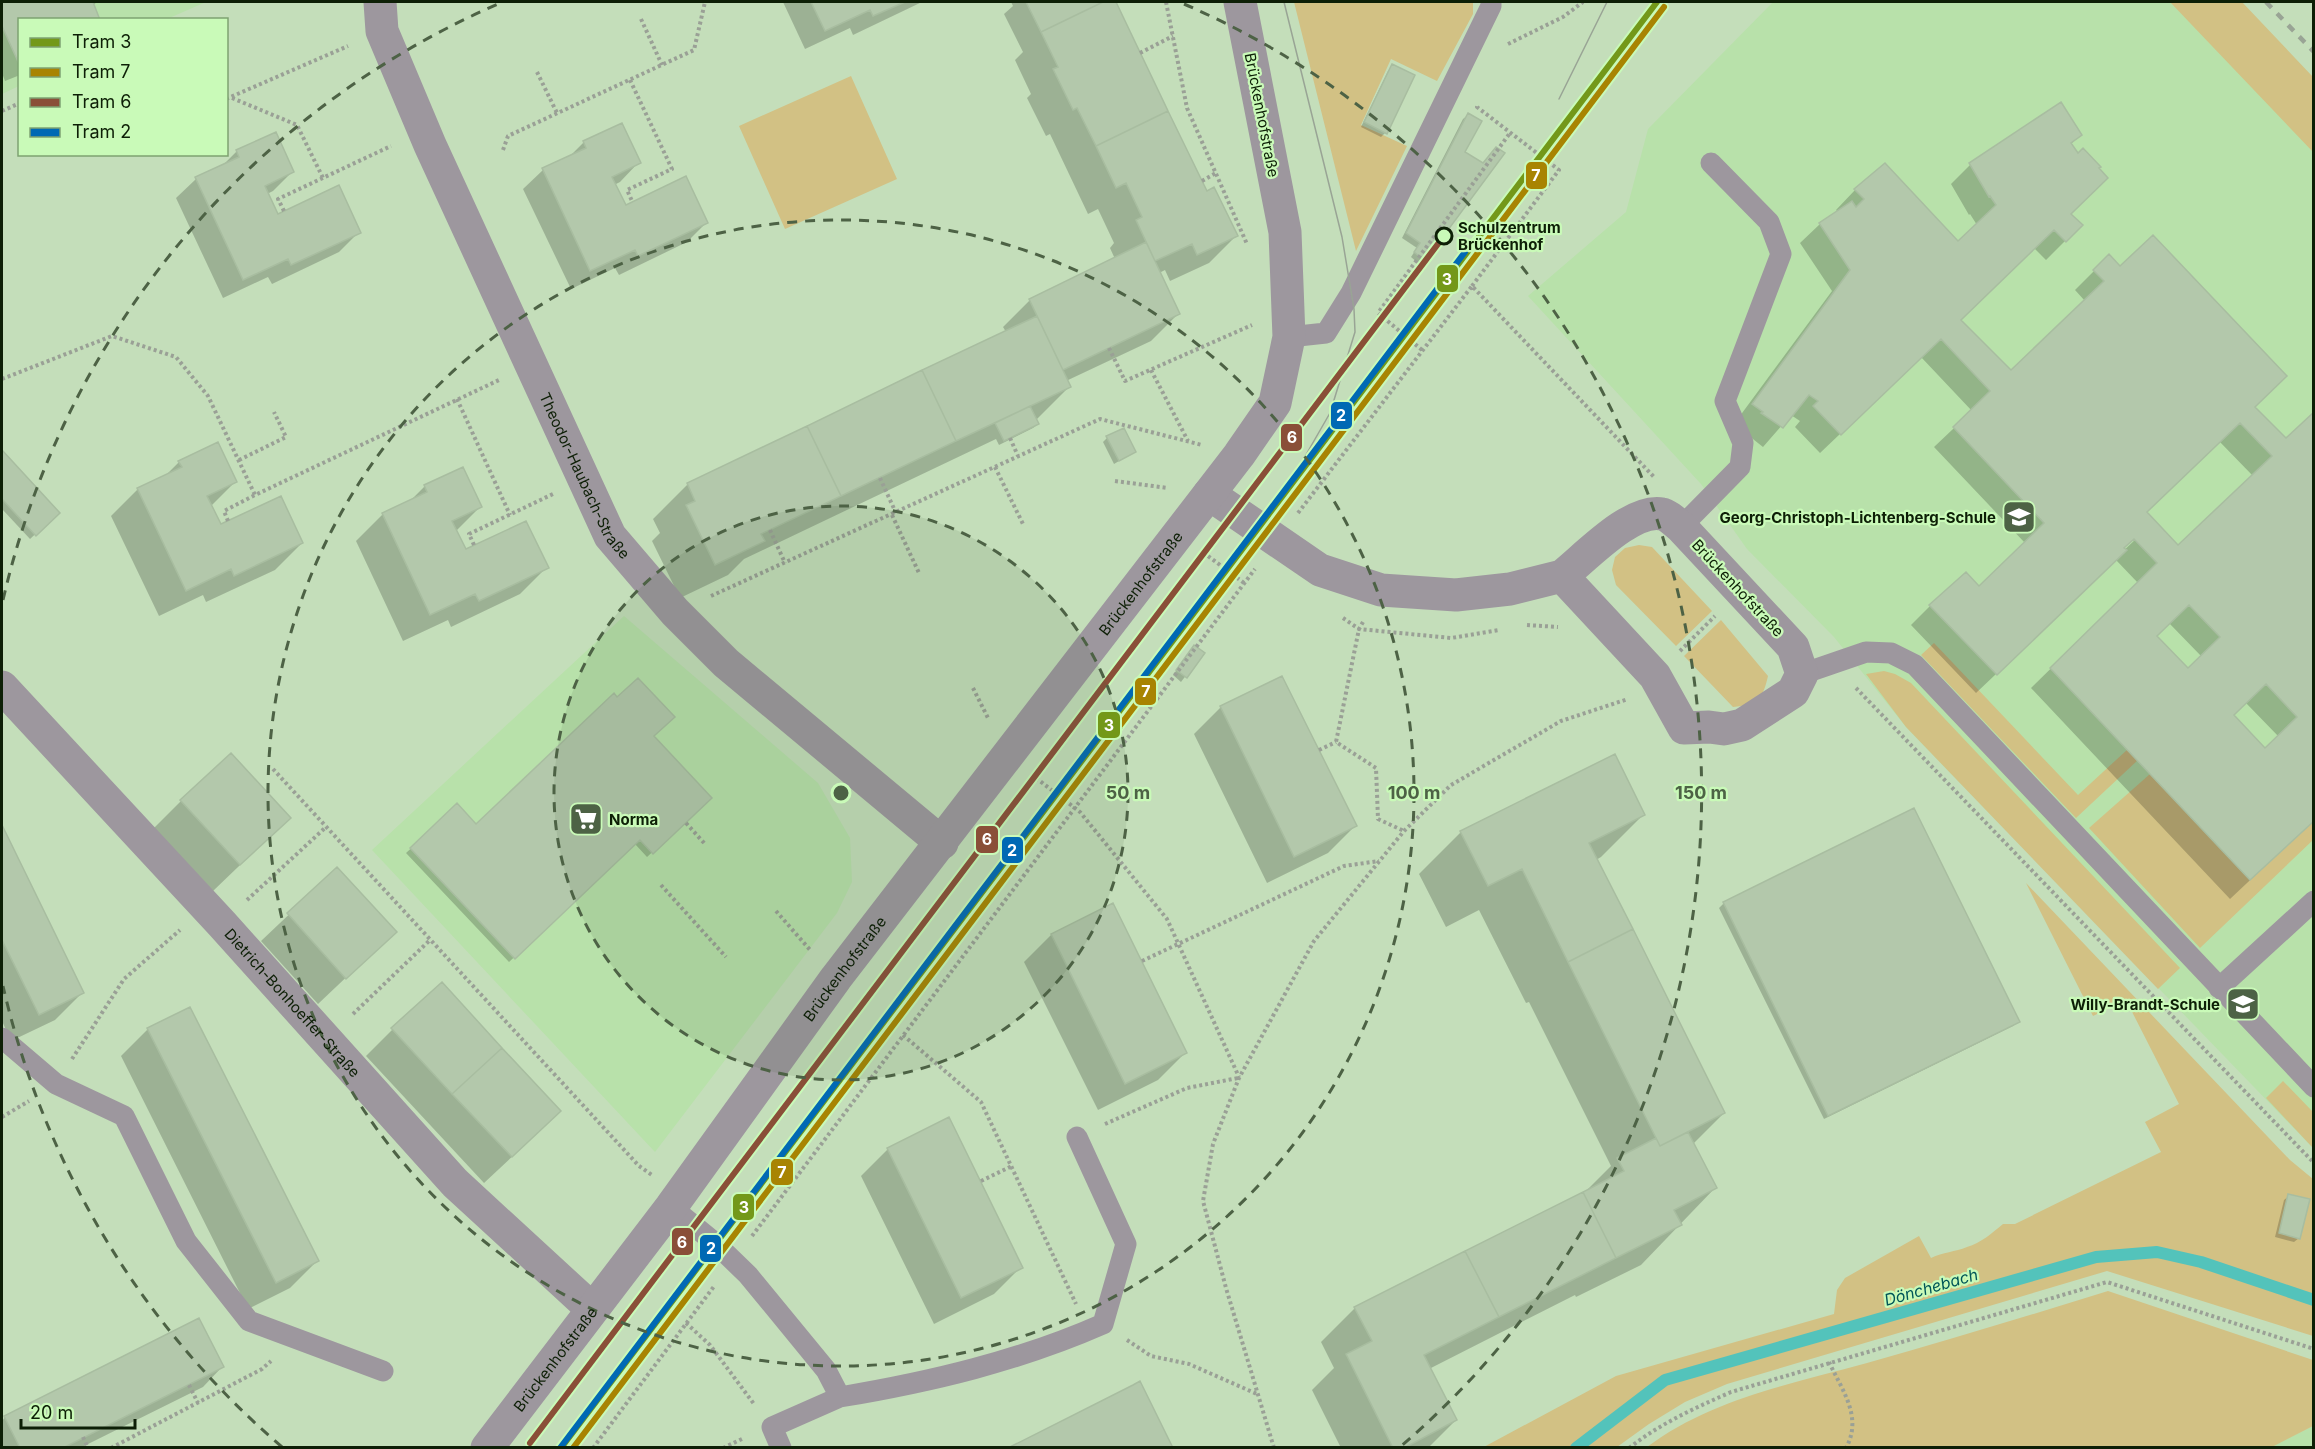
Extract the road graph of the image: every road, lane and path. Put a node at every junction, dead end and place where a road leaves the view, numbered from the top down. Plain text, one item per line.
1 (705, 2) edge
2 (1166, 2) edge
3 (1240, 2) edge
4 (1491, 2) edge
5 (1583, 2) edge
6 (381, 16) edge
7 (641, 19) dead end
8 (1173, 36) junction
9 (1505, 51) dead end
10 (1140, 53) dead end
11 (662, 65) junction
12 (537, 72) dead end
13 (630, 80) junction
14 (229, 98) edge
15 (1482, 98) dead end
16 (18, 104) edge
17 (2, 111) edge
18 (557, 113) junction
19 (424, 130) junction
20 (1510, 133) junction
21 (503, 150) dead end
22 (1711, 163) dead end
23 (1216, 173) junction
24 (323, 178) junction
25 (1202, 181) dead end
26 (632, 201) dead end
27 (284, 211) dead end
28 (1248, 246) dead end
29 (1472, 286) dead end
30 (1253, 316) dead end
31 (1289, 337) junction
32 (1109, 348) dead end
33 (1422, 350) dead end
34 (530, 366) junction
35 (1151, 370) junction
36 (2, 379) edge
37 (457, 399) junction
38 (274, 412) dead end
39 (1010, 438) dead end
40 (1188, 442) junction
41 (1239, 455) junction
42 (1018, 456) junction
43 (239, 460) junction
44 (995, 467) junction
45 (880, 477) dead end
46 (583, 480) junction
47 (1115, 482) dead end
48 (1209, 494) junction
49 (255, 495) junction
50 (894, 514) junction
51 (510, 515) junction
52 (228, 521) dead end
53 (1023, 524) dead end
54 (1681, 527) junction
55 (770, 530) dead end
56 (1178, 534) junction
57 (1276, 541) junction
58 (474, 545) dead end
59 (785, 563) junction
60 (919, 573) dead end
61 (1562, 576) junction
62 (1244, 583) junction
63 (1381, 590) junction
64 (1740, 591) junction
65 (675, 612) junction
66 (1340, 615) dead end
67 (1516, 627) dead end
68 (1505, 628) dead end
69 (1359, 629) junction
70 (1566, 635) dead end
71 (1802, 674) junction
72 (1655, 675) junction
73 (2, 687) edge
74 (1625, 689) dead end
75 (1336, 742) junction
76 (1319, 750) dead end
77 (273, 769) dead end
78 (1074, 807) junction
79 (686, 823) dead end
80 (326, 827) junction
81 (1404, 831) junction
82 (942, 843) junction
83 (705, 844) dead end
84 (1379, 861) junction
85 (661, 885) dead end
86 (2313, 901) edge
87 (776, 910) dead end
88 (214, 915) junction
89 (430, 940) junction
90 (1178, 944) junction
91 (726, 957) dead end
92 (1142, 961) dead end
93 (836, 978) junction
94 (2219, 988) junction
95 (903, 1035) junction
96 (2, 1038) edge
97 (326, 1039) junction
98 (1239, 1078) junction
99 (56, 1084) junction
100 (2313, 1087) edge
101 (2, 1118) edge
102 (1077, 1137) joint
103 (1012, 1166) junction
104 (981, 1181) dead end
105 (675, 1201) junction
106 (733, 1260) junction
107 (591, 1308) junction
108 (686, 1323) junction
109 (1096, 1327) junction
110 (295, 1339) junction
111 (2313, 1348) edge
112 (1829, 1362) junction
113 (382, 1371) dead end
114 (189, 1385) dead end
115 (1258, 1394) junction
116 (840, 1396) junction
117 (198, 1403) junction
118 (771, 1427) junction
119 (83, 1437) dead end
120 (88, 1448) edge
121 (111, 1448) edge
122 (487, 1448) edge
123 (593, 1448) edge
124 (781, 1448) edge
125 (1274, 1448) edge
126 (1629, 1448) edge
127 (1846, 1448) edge

1 - 11 path
2 - 8 path
3 - 31 street, Brückenhofstraße
4 - 31 lane
5 - 9 path
6 - 14 path
6 - 19 street, Theodor-Haubach-Straße
7 - 11 path
8 - 10 path
8 - 23 path
11 - 13 path
12 - 18 path
13 - 18 path
13 - 26 path
14 - 24 path
15 - 20 path
16 - 17 path
18 - 21 path
19 - 24 path
19 - 34 street, Theodor-Haubach-Straße
20 - 29 path
20 - 33 path
22 - 54 lane
23 - 25 path
23 - 28 path
24 - 27 path
30 - 35 path
31 - 41 street, Brückenhofstraße
32 - 35 path
34 - 37 path
34 - 46 street, Theodor-Haubach-Straße
35 - 40 path
36 - 43 path
37 - 49 path
37 - 51 path
38 - 43 path
39 - 42 path
40 - 41 path
40 - 42 path
41 - 48 street, Brückenhofstraße
42 - 44 path
43 - 49 path
44 - 50 path
44 - 53 path
45 - 50 path
46 - 51 path
46 - 65 street, Theodor-Haubach-Straße
47 - 48 path
48 - 56 street, Brückenhofstraße
48 - 57 street, Brückenhofstraße
49 - 52 path
50 - 59 path
50 - 60 path
51 - 58 path
54 - 61 street, Brückenhofstraße
54 - 64 street, Brückenhofstraße
55 - 59 path
56 - 62 path
56 - 82 street, Brückenhofstraße
57 - 62 path
57 - 63 street, Brückenhofstraße
59 - 65 path
61 - 63 street, Brückenhofstraße
61 - 72 street
62 - 78 path
63 - 69 path
64 - 71 street, Brückenhofstraße
64 - 72 path
65 - 82 street, Theodor-Haubach-Straße
66 - 69 path
67 - 70 path
68 - 69 path
69 - 75 path
71 - 72 street
71 - 94 lane
73 - 88 street, Dietrich-Bonhoeffer-Straße
74 - 81 path
75 - 76 path
75 - 81 path
77 - 80 path
78 - 90 path
78 - 95 path
79 - 83 path
80 - 88 path
80 - 89 path
81 - 84 path
82 - 93 street, Brückenhofstraße
84 - 90 path
84 - 98 path
85 - 91 path
86 - 94 lane
87 - 93 path
88 - 97 street, Dietrich-Bonhoeffer-Straße
88 - 99 path
89 - 97 path
89 - 105 path
90 - 92 path
90 - 98 path
93 - 105 street, Brückenhofstraße
94 - 100 lane
95 - 103 path
95 - 106 path
96 - 99 lane
97 - 107 street, Dietrich-Bonhoeffer-Straße
98 - 102 path
98 - 115 path
99 - 101 path
99 - 110 lane
102 - 109 lane
103 - 104 path
103 - 109 path
105 - 106 lane
105 - 107 street, Brückenhofstraße
106 - 108 path
106 - 116 lane
107 - 122 street, Brückenhofstraße
108 - 118 path
108 - 123 path
109 - 115 path
109 - 116 lane
110 - 113 lane
110 - 117 path
111 - 112 path
112 - 126 path
112 - 127 path
114 - 117 path
115 - 125 path
116 - 118 lane
117 - 121 path
118 - 124 lane
119 - 120 path

